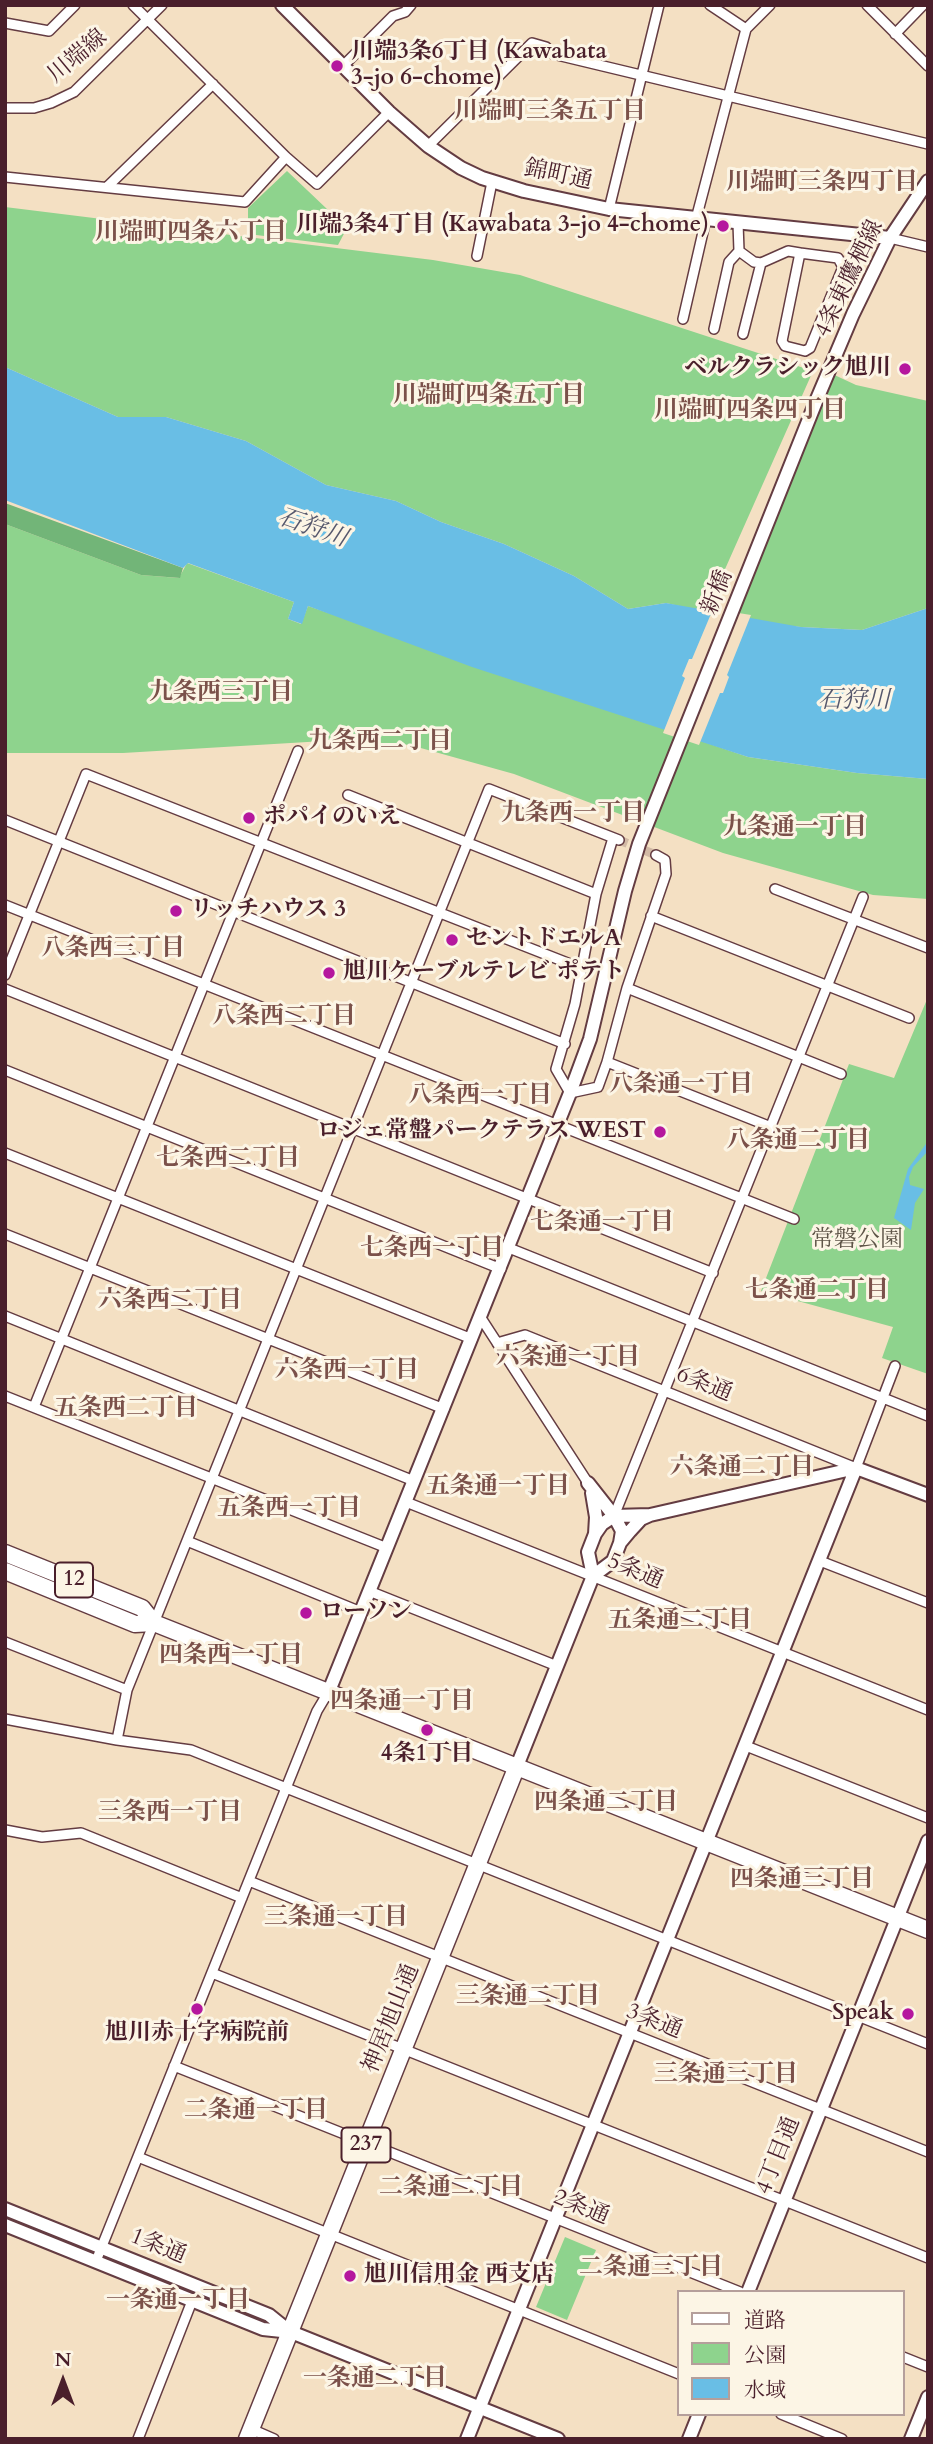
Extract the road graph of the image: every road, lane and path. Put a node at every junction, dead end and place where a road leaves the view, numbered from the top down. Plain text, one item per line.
1 (75, 5) edge
2 (133, 5) edge
3 (162, 5) edge
4 (411, 5) edge
5 (659, 5) edge
6 (710, 5) edge
7 (770, 5) edge
8 (867, 5) edge
9 (923, 5) edge
10 (287, 7) edge
11 (148, 20) junction
12 (5, 23) edge
13 (746, 29) junction
14 (895, 34) junction
15 (343, 66) junction
16 (928, 66) edge
17 (642, 74) junction
18 (213, 84) junction
19 (728, 95) junction
20 (5, 108) edge
21 (389, 112) junction
22 (928, 144) edge
23 (428, 146) junction
24 (286, 157) junction
25 (5, 177) edge
26 (928, 181) edge
27 (492, 182) junction
28 (108, 186) junction
29 (610, 209) junction
30 (701, 219) junction
31 (738, 223) junction
32 (890, 238) junction
33 (928, 247) edge
34 (739, 251) junction
35 (800, 253) junction
36 (477, 256) dead end
37 (761, 263) junction
38 (683, 319) dead end
39 (714, 329) dead end
40 (743, 334) dead end
41 (817, 399) joint
42 (299, 751) dead end
43 (348, 795) dead end
44 (5, 820) edge
45 (57, 841) junction
46 (468, 841) junction
47 (261, 844) junction
48 (656, 855) dead end
49 (775, 889) dead end
50 (596, 894) junction
51 (863, 897) dead end
52 (5, 905) edge
53 (234, 912) junction
54 (439, 912) junction
55 (30, 915) junction
56 (650, 916) junction
57 (855, 918) junction
58 (928, 947) edge
59 (583, 969) junction
60 (5, 975) edge
61 (411, 982) junction
62 (204, 985) junction
63 (828, 986) junction
64 (627, 988) junction
65 (5, 989) edge
66 (909, 1018) dead end
67 (565, 1044) junction
68 (382, 1056) junction
69 (175, 1057) junction
70 (799, 1057) junction
71 (607, 1062) junction
72 (5, 1070) edge
73 (841, 1074) dead end
74 (570, 1093) junction
75 (557, 1126) junction
76 (147, 1127) junction
77 (771, 1127) junction
78 (353, 1128) junction
79 (5, 1153) edge
80 (118, 1198) junction
81 (325, 1198) junction
82 (741, 1198) junction
83 (528, 1199) junction
84 (794, 1219) dead end
85 (5, 1234) edge
86 (509, 1248) junction
87 (90, 1268) junction
88 (296, 1269) junction
89 (500, 1269) junction
90 (713, 1273) junction
91 (5, 1316) edge
92 (481, 1318) junction
93 (693, 1322) junction
94 (62, 1339) junction
95 (268, 1339) junction
96 (472, 1339) junction
97 (497, 1343) junction
98 (895, 1366) dead end
99 (665, 1390) junction
100 (5, 1396) edge
101 (883, 1398) junction
102 (34, 1407) junction
103 (444, 1409) junction
104 (240, 1411) junction
105 (928, 1416) edge
106 (856, 1468) junction
107 (212, 1479) junction
108 (415, 1480) junction
109 (588, 1483) junction
110 (928, 1495) edge
111 (406, 1502) junction
112 (650, 1515) junction
113 (614, 1516) junction
114 (595, 1534) junction
115 (187, 1542) junction
116 (620, 1543) junction
117 (387, 1548) junction
118 (5, 1553) edge
119 (820, 1560) junction
120 (5, 1572) edge
121 (593, 1576) junction
122 (369, 1591) junction
123 (928, 1604) edge
124 (361, 1612) junction
125 (155, 1623) junction
126 (5, 1642) edge
127 (783, 1653) junction
128 (557, 1666) junction
129 (128, 1690) junction
130 (329, 1691) junction
131 (928, 1710) edge
132 (5, 1719) edge
133 (117, 1740) junction
134 (746, 1746) junction
135 (517, 1766) junction
136 (286, 1788) junction
137 (928, 1818) edge
138 (5, 1830) edge
139 (928, 1841) edge
140 (707, 1842) junction
141 (478, 1864) junction
142 (249, 1881) junction
143 (242, 1898) junction
144 (897, 1918) junction
145 (928, 1930) edge
146 (666, 1940) junction
147 (441, 1957) junction
148 (212, 1973) junction
149 (858, 2016) junction
150 (630, 2033) junction
151 (928, 2044) edge
152 (404, 2050) junction
153 (174, 2066) junction
154 (821, 2109) junction
155 (593, 2125) junction
156 (367, 2143) junction
157 (928, 2152) edge
158 (138, 2157) junction
159 (784, 2201) junction
160 (5, 2209) edge
161 (555, 2218) junction
162 (5, 2225) edge
163 (330, 2234) junction
164 (101, 2247) junction
165 (928, 2258) edge
166 (96, 2261) junction
167 (735, 2290) edge
168 (749, 2290) edge
169 (192, 2301) junction
170 (519, 2309) junction
171 (291, 2332) junction
172 (905, 2358) edge
173 (928, 2367) edge
174 (678, 2374) edge
175 (928, 2397) edge
176 (479, 2407) junction
177 (698, 2416) edge
178 (786, 2416) edge
179 (249, 2434) edge
180 (138, 2439) edge
181 (274, 2439) edge
182 (467, 2439) edge
183 (558, 2439) edge
184 (689, 2439) edge
185 (842, 2439) edge
186 (911, 2439) edge

1 - 12 street
2 - 11 street
3 - 11 street, 川端線
4 - 15 street
5 - 17 street
6 - 13 street
7 - 13 street
8 - 14 street
9 - 14 street
10 - 15 street, 錦町通
11 - 18 street
11 - 20 street, 川端線
13 - 19 street
14 - 16 street
15 - 21 street, 錦町通
17 - 19 street
17 - 23 street
17 - 29 street
18 - 24 street
18 - 28 street
19 - 22 street
19 - 30 street
21 - 23 street, 錦町通
21 - 24 street
23 - 27 street, 錦町通
24 - 28 street
25 - 28 street
26 - 32 street, 4条東鷹栖線
27 - 29 street, 錦町通
27 - 36 street
29 - 30 street, 錦町通
30 - 31 street, 錦町通
30 - 38 street
31 - 32 street, 錦町通
31 - 34 street
32 - 33 street
32 - 41 street, 4条東鷹栖線
34 - 37 street
34 - 39 street
35 - 35 street
35 - 37 street
37 - 40 street
41 - 74 street, 新橋
42 - 47 street
43 - 46 street
44 - 45 street
45 - 47 street
45 - 53 street
45 - 55 street
46 - 50 street
46 - 50 street
46 - 54 street
47 - 53 street
47 - 54 street
48 - 56 street
49 - 57 street
50 - 59 street
51 - 57 street
52 - 55 street
53 - 61 street
53 - 62 street
54 - 59 street
54 - 61 street
55 - 60 street
55 - 62 street
56 - 63 street
56 - 64 street
57 - 58 street
57 - 63 street
59 - 67 street
61 - 67 street
61 - 68 street
62 - 68 street
62 - 69 street
63 - 66 street
63 - 70 street
64 - 70 street
64 - 71 street
65 - 69 street
67 - 74 street
68 - 75 street
68 - 78 street
69 - 76 street
69 - 78 street
70 - 73 street
70 - 77 street
71 - 74 street
71 - 77 street
72 - 76 street
74 - 75 street
75 - 82 street
75 - 83 street
76 - 80 street
76 - 81 street
77 - 82 street
78 - 81 street
78 - 83 street
79 - 80 street
80 - 87 street
80 - 88 street
81 - 88 street
81 - 89 street
82 - 84 street
82 - 90 street
83 - 86 street
83 - 90 street
85 - 87 street
86 - 89 street
86 - 93 street
87 - 94 street
87 - 95 street
88 - 95 street
88 - 96 street
89 - 92 street
90 - 93 street
91 - 94 street
92 - 96 street
92 - 97 street
93 - 99 street
93 - 101 street
94 - 102 street
94 - 104 street
95 - 103 street
95 - 104 street
96 - 103 street
97 - 99 street, 6条通
97 - 109 street
98 - 101 street
99 - 106 street, 6条通
99 - 113 street
100 - 102 street
101 - 105 street
101 - 106 street
102 - 107 street
103 - 108 street
104 - 107 street
104 - 108 street
106 - 110 street
106 - 112 street, 神居旭山通
106 - 119 street
107 - 115 street
107 - 117 street
108 - 111 street
109 - 113 street
109 - 114 street, 神居旭山通
111 - 117 street
111 - 121 street, 5条通
112 - 113 street, 神居旭山通
112 - 116 street, 神居旭山通
113 - 114 street
113 - 116 street
114 - 121 street, 神居旭山通
115 - 124 street
115 - 125 street
116 - 121 street, 神居旭山通
117 - 122 street
118 - 125 highway, 12
119 - 123 street
119 - 127 street
120 - 125 highway, 12
121 - 127 street, 5条通
121 - 128 street, 神居旭山通
122 - 124 street
122 - 128 street
124 - 130 street
125 - 129 street
125 - 130 highway, 12
126 - 129 street
127 - 131 street, 5条通
127 - 134 street
128 - 135 street, 神居旭山通
129 - 133 street
130 - 135 highway, 12
130 - 136 street
132 - 133 street
133 - 136 street
134 - 137 street
134 - 140 street
135 - 140 highway, 12
135 - 141 highway, 神居旭山通 / 237
136 - 141 street
136 - 142 street
138 - 143 street
139 - 144 street, 4丁目通
140 - 144 highway, 12
140 - 146 street
141 - 146 street
141 - 147 highway, 神居旭山通 / 237
142 - 143 street
142 - 147 street, 3条通
143 - 148 street
144 - 145 highway, 12
144 - 149 street, 4丁目通
146 - 149 street
146 - 150 street
147 - 150 street, 3条通
147 - 152 highway, 神居旭山通 / 237
148 - 152 street
148 - 153 street
149 - 151 street
149 - 154 street, 4丁目通
150 - 154 street, 3条通
150 - 155 street
152 - 155 street
152 - 156 highway, 神居旭山通 / 237
153 - 156 street, 2条通
153 - 158 street
154 - 157 street, 3条通
154 - 159 street, 4丁目通
155 - 159 street
155 - 161 street
156 - 161 street, 2条通
156 - 163 highway, 神居旭山通 / 237
158 - 163 street
158 - 164 street
159 - 165 street
159 - 168 street, 4丁目通
160 - 164 street, 1条通
161 - 167 street, 2条通
161 - 170 street
162 - 166 street, 1条通
163 - 170 street
163 - 171 highway, 神居旭山通 / 237
164 - 166 street
164 - 171 street, 1条通
166 - 169 street, 1条通
169 - 171 street, 1条通
169 - 180 street
170 - 174 street
170 - 176 street
171 - 176 street, 1条通
171 - 179 highway, 神居旭山通 / 237
172 - 173 street
175 - 186 street
176 - 182 street
176 - 183 street, 1条通
177 - 184 street
178 - 185 street
179 - 181 street

